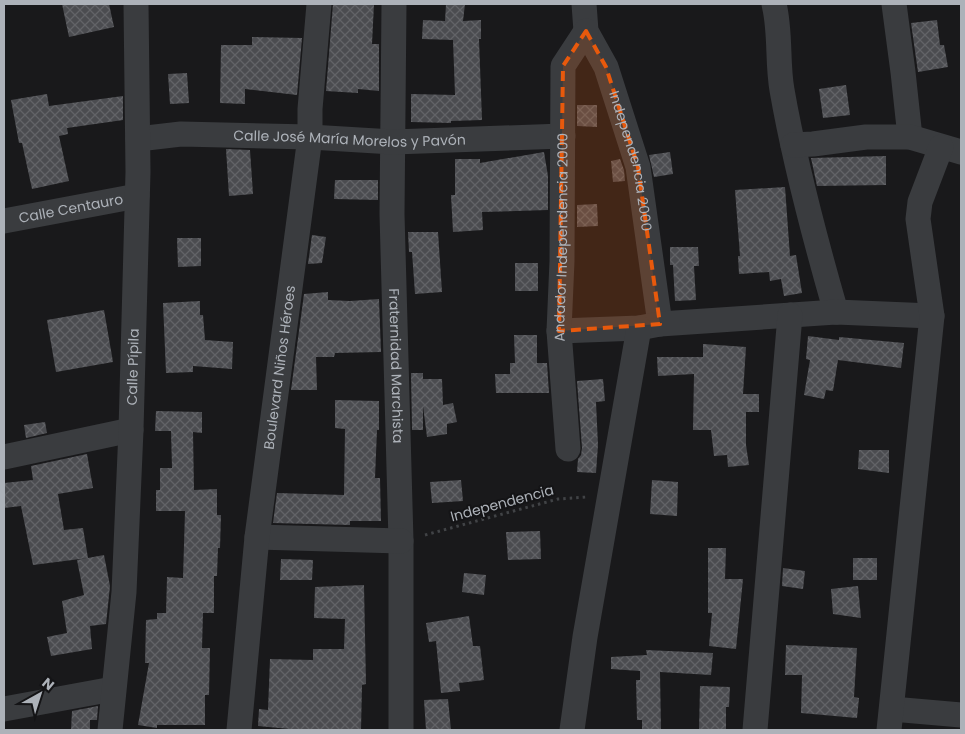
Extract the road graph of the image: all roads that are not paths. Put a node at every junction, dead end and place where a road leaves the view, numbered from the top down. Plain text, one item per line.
1 (136, 4) edge
2 (319, 4) edge
3 (394, 4) edge
4 (584, 4) edge
5 (774, 4) edge
6 (894, 4) edge
7 (586, 31) junction
8 (563, 136) junction
9 (310, 137) junction
10 (910, 137) junction
11 (138, 139) junction
12 (393, 142) junction
13 (793, 145) junction
14 (951, 150) edge
15 (137, 196) junction
16 (4, 221) edge
17 (836, 312) junction
18 (790, 315) junction
19 (932, 316) junction
20 (649, 326) junction
21 (559, 331) junction
22 (131, 430) junction
23 (568, 449) dead end
24 (4, 457) edge
25 (257, 537) junction
26 (401, 541) junction
27 (114, 689) junction
28 (4, 709) edge
29 (961, 715) edge
30 (891, 720) edge
31 (110, 730) edge
32 (239, 730) edge
33 (401, 730) edge
34 (572, 730) edge
35 (755, 730) edge

1 - 11 street, Calle Pípila
2 - 9 street, Boulevard Niños Héroes
3 - 12 street, Fraternidad Marchista
4 - 7 street, Independencia 2000
5 - 13 street
6 - 10 street
7 - 8 street, Andador Independencia 2000
7 - 20 street, Independencia 2000
8 - 12 street, Calle José María Morelos y Pavón
8 - 21 street, Andador Independencia 2000
9 - 11 street, Calle José María Morelos y Pavón
9 - 12 street, Calle José María Morelos y Pavón
9 - 25 street, Boulevard Niños Héroes
10 - 13 street
10 - 14 street
11 - 15 street, Calle Pípila
12 - 26 street, Fraternidad Marchista
13 - 17 street
14 - 19 street
15 - 16 street, Calle Centauro
15 - 22 street, Calle Pípila
17 - 18 street
17 - 19 street
18 - 20 street
18 - 35 street
19 - 30 street
20 - 21 street
20 - 34 street, Independencia 2000
21 - 23 street, Andador Independencia 2000
22 - 24 street
22 - 27 street, Calle Pípila
25 - 26 street
25 - 32 street, Boulevard Niños Héroes
26 - 33 street, Fraternidad Marchista
27 - 28 street
27 - 31 street, Calle Pípila
29 - 30 street

